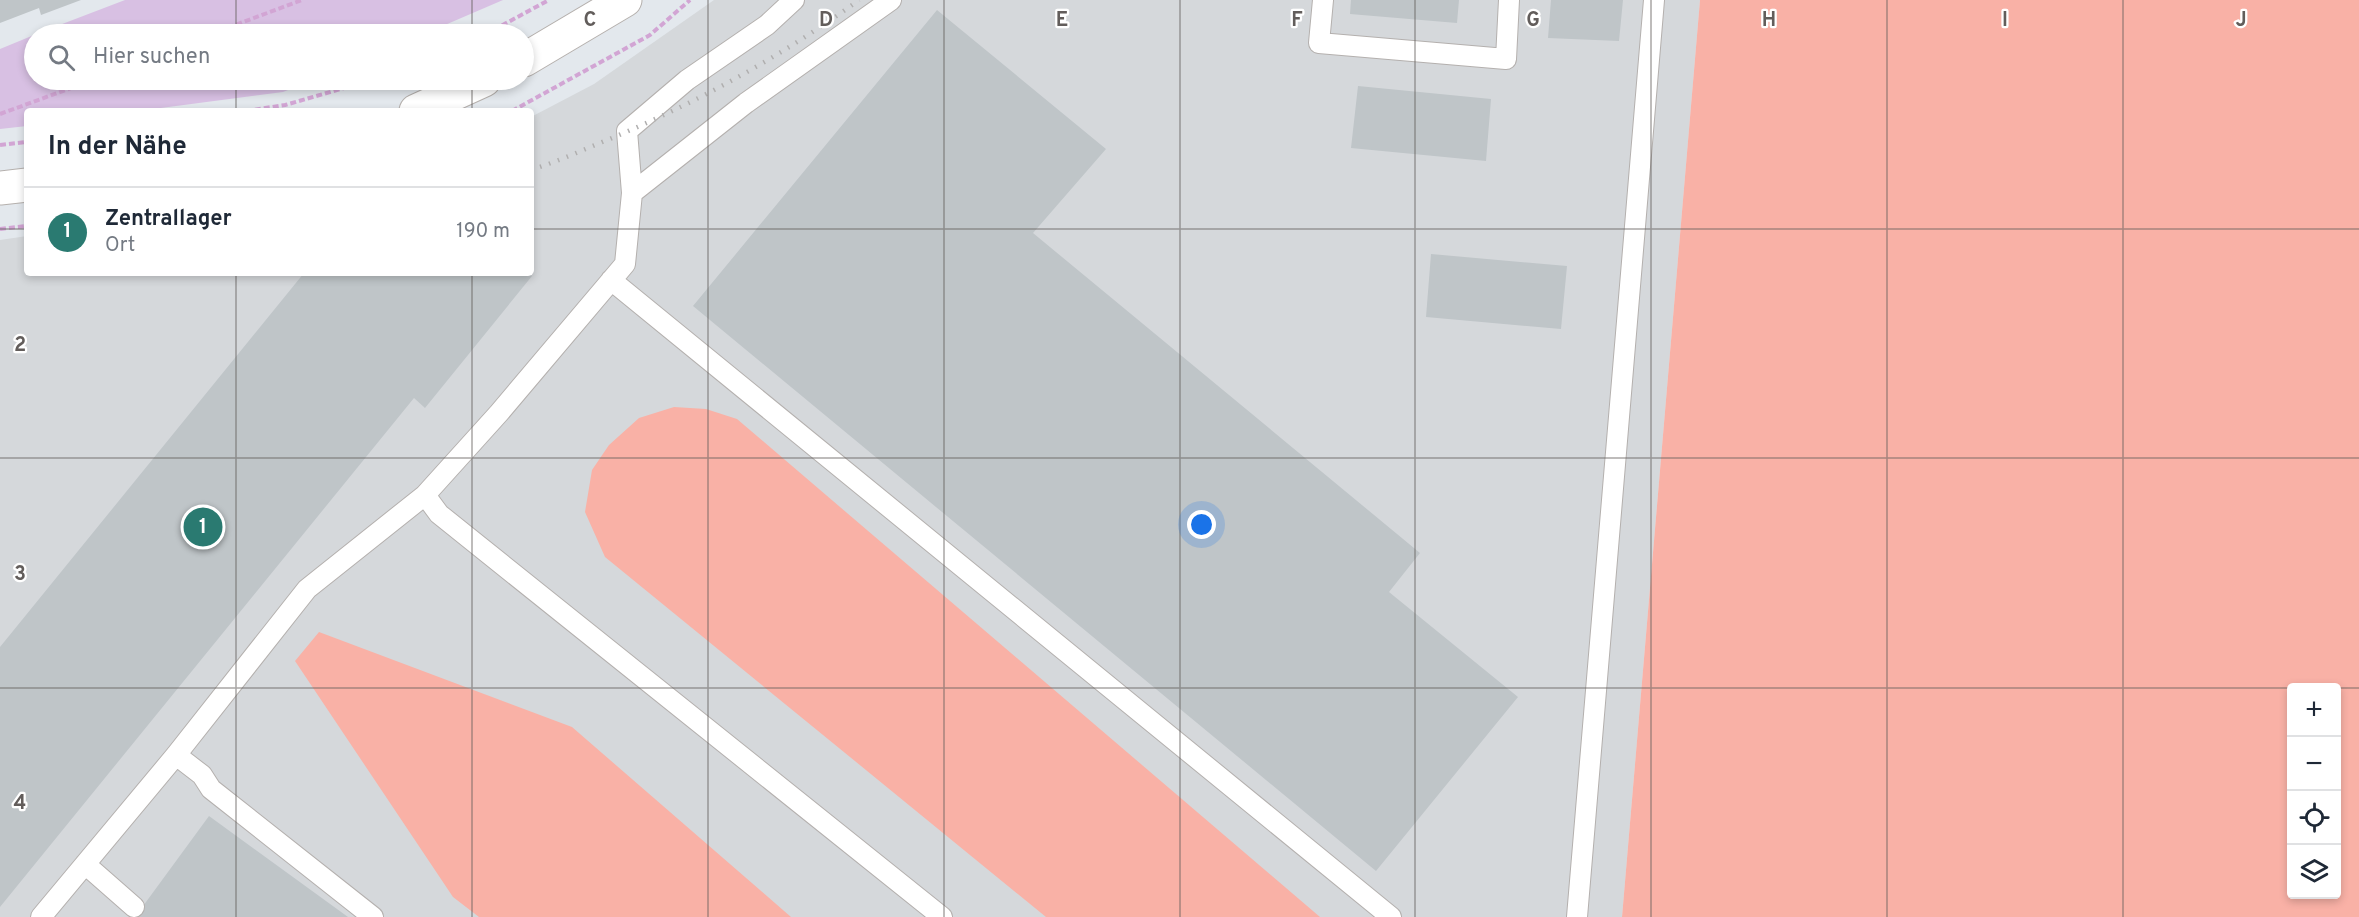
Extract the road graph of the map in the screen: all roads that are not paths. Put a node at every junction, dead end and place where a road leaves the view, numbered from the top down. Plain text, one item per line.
1 (625, 0) edge
2 (794, 0) edge
3 (891, 0) edge
4 (1323, 0) edge
5 (1509, 0) edge
6 (1654, 0) edge
7 (534, 54) edge
8 (462, 90) edge
9 (423, 108) edge
10 (24, 185) edge
11 (0, 188) edge
12 (632, 193) junction
13 (611, 280) junction
14 (425, 495) junction
15 (176, 754) junction
16 (85, 864) junction
17 (134, 907) dead end
18 (41, 917) edge
19 (373, 917) edge
20 (942, 917) edge
21 (1391, 917) edge
22 (1577, 917) edge

1 - 7 main road
2 - 12 lane
3 - 12 lane
4 - 5 lane
6 - 22 lane
8 - 9 main road
10 - 11 main road
12 - 13 lane
13 - 14 lane
13 - 21 lane
14 - 15 lane
14 - 20 lane
15 - 16 lane
15 - 19 lane
16 - 17 lane
16 - 18 lane

